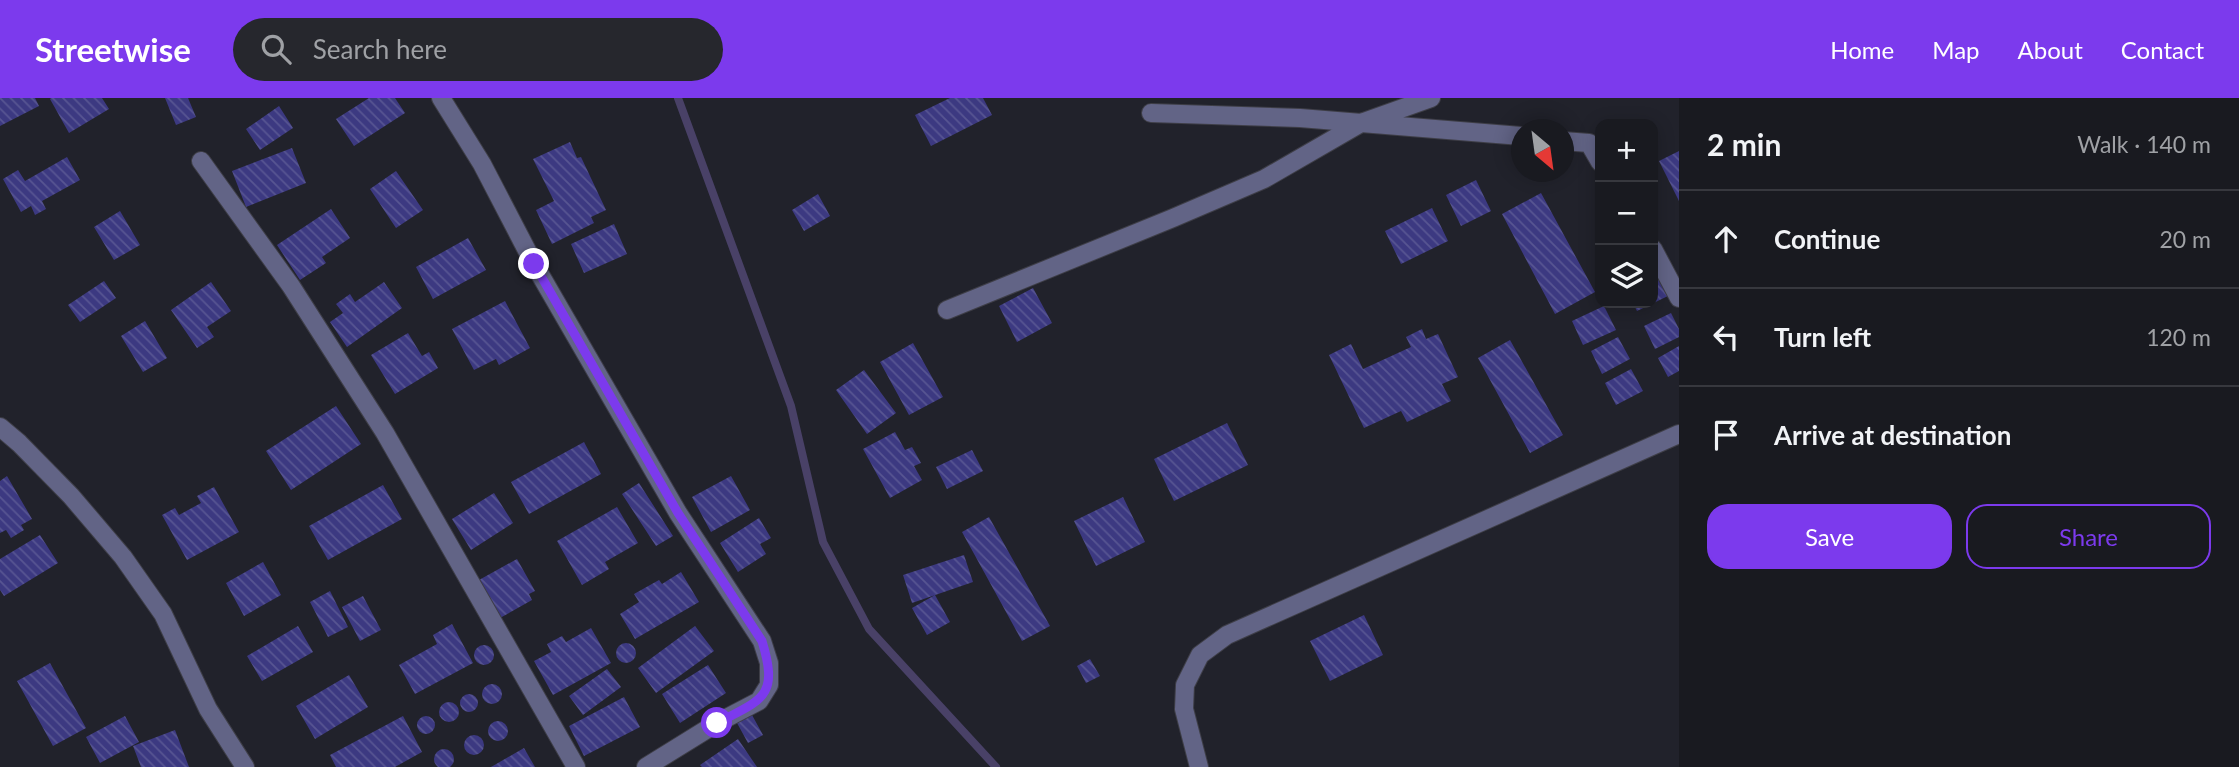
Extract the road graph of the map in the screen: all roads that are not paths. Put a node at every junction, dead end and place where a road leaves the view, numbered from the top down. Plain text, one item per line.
1 (441, 98) edge
2 (1431, 98) edge
3 (1151, 113) dead end
4 (1361, 123) junction
5 (1511, 135) edge
6 (1574, 142) edge
7 (1595, 153) edge
8 (201, 161) dead end
9 (1658, 258) edge
10 (1679, 298) edge
11 (947, 310) dead end
12 (0, 427) edge
13 (1679, 434) edge
14 (245, 767) edge
15 (576, 767) edge
16 (646, 767) edge
17 (1199, 767) edge

1 - 16 street
2 - 4 street
3 - 4 street
4 - 5 street
4 - 11 street
6 - 7 street
8 - 15 street
9 - 10 street
12 - 14 street
13 - 17 street

